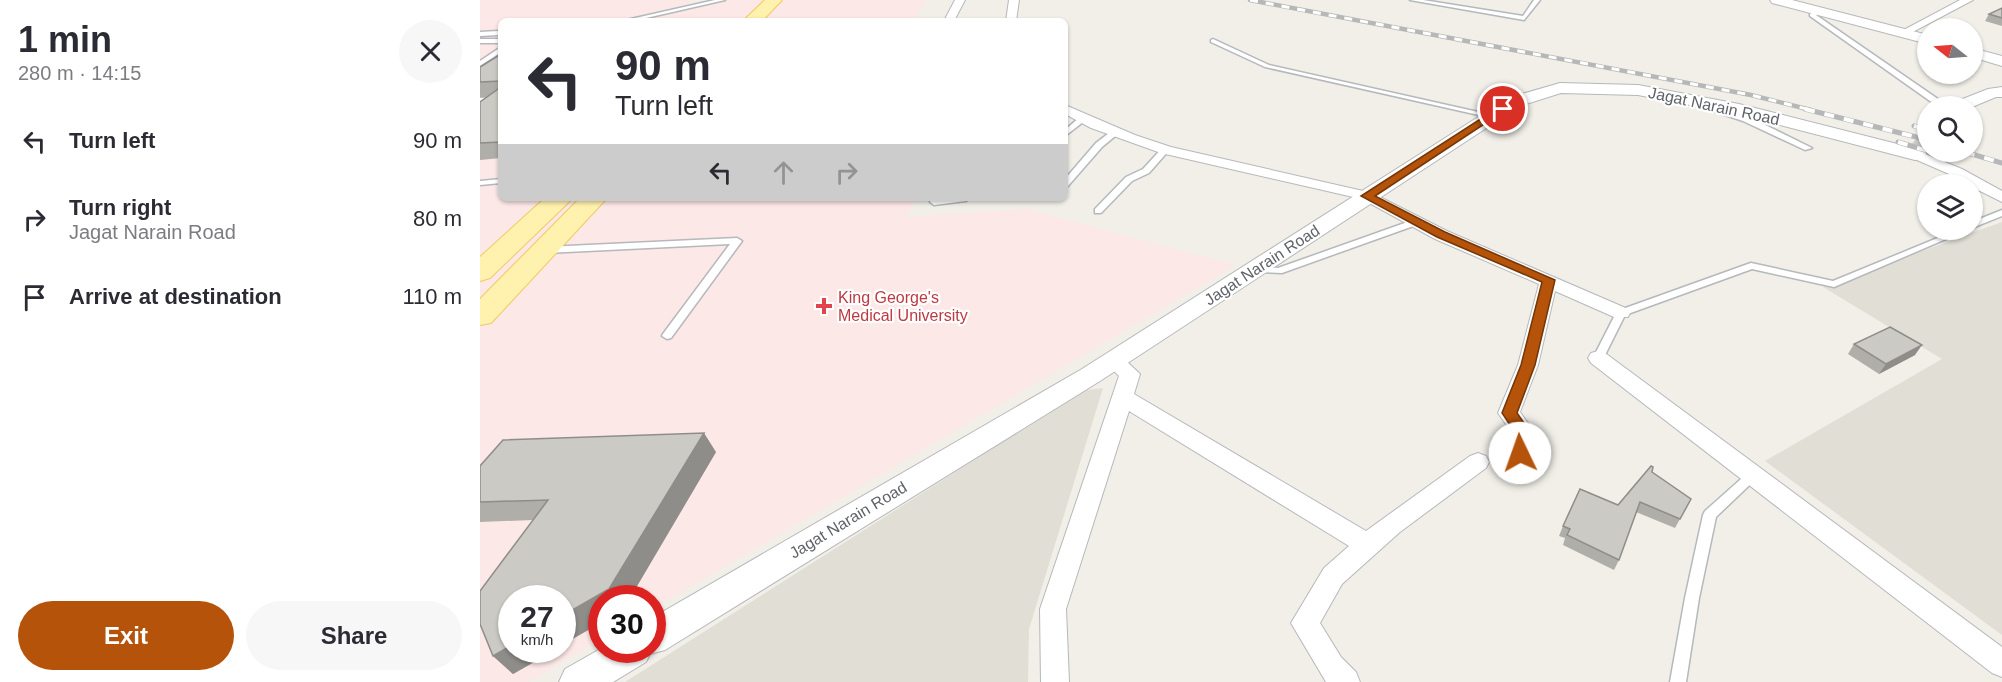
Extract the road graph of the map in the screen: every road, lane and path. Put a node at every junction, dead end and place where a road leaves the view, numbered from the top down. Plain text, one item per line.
1 (722, 0) edge
2 (774, 0) edge
3 (790, 0) edge
4 (960, 0) edge
5 (1014, 0) edge
6 (1413, 0) edge
7 (1537, 0) edge
8 (1777, 0) edge
9 (1963, 1) edge
10 (1819, 11) junction
11 (639, 18) edge
12 (755, 18) edge
13 (774, 18) edge
14 (951, 18) edge
15 (1011, 18) edge
16 (498, 33) edge
17 (1903, 33) junction
18 (480, 34) edge
19 (1917, 37) edge
20 (498, 40) edge
21 (480, 41) edge
22 (1213, 41) dead end
23 (498, 51) edge
24 (1983, 55) edge
25 (2002, 60) edge
26 (480, 64) edge
27 (2002, 92) edge
28 (1926, 96) edge
29 (1673, 97) junction
30 (1983, 97) edge
31 (498, 99) edge
32 (480, 100) edge
33 (1068, 111) edge
34 (1492, 116) junction
35 (1083, 119) junction
36 (1068, 132) edge
37 (1116, 132) junction
38 (1167, 148) junction
39 (1808, 148) dead end
40 (1917, 153) edge
41 (1936, 162) edge
42 (498, 181) edge
43 (1068, 181) edge
44 (480, 183) edge
45 (1367, 196) junction
46 (2002, 197) edge
47 (586, 201) edge
48 (942, 201) edge
49 (934, 202) dead end
50 (566, 209) edge
51 (1098, 211) dead end
52 (2002, 213) edge
53 (1983, 221) edge
54 (1416, 222) junction
55 (1939, 240) edge
56 (546, 250) junction
57 (1256, 268) junction
58 (480, 272) edge
59 (1549, 280) junction
60 (1621, 313) junction
61 (480, 316) edge
62 (667, 336) dead end
63 (1598, 358) joint
64 (1114, 361) junction
65 (1122, 397) junction
66 (1520, 453) dead end
67 (1478, 462) dead end
68 (1754, 474) junction
69 (1368, 545) junction
70 (666, 630) edge
71 (611, 663) edge
72 (2002, 664) edge
73 (578, 682) edge
74 (1055, 682) edge
75 (1346, 682) edge
76 (1678, 682) edge

1 - 11 lane
2 - 12 main road
3 - 13 main road
4 - 14 street
5 - 15 street
6 - 7 lane
8 - 10 street
9 - 17 street
10 - 17 street
10 - 28 lane
16 - 18 lane
17 - 19 street
20 - 21 lane
22 - 34 lane
23 - 26 lane
24 - 25 street
27 - 30 street
29 - 34 street, Jagat Narain Road
29 - 39 lane
29 - 40 street, Jagat Narain Road
31 - 32 lane
33 - 35 street
34 - 45 street, Jagat Narain Road
35 - 36 lane
35 - 37 street
37 - 38 street
37 - 43 lane
38 - 45 street
38 - 51 lane
41 - 46 street
42 - 44 lane
45 - 54 street
45 - 57 street, Jagat Narain Road
47 - 50 main road
48 - 49 lane
50 - 56 main road
50 - 58 main road
52 - 53 lane
54 - 57 lane
54 - 59 street
55 - 60 lane
56 - 61 main road
56 - 62 lane
57 - 64 street, Jagat Narain Road
59 - 60 street
59 - 66 street
60 - 63 lane
63 - 68 street
64 - 65 street
64 - 70 street, Jagat Narain Road
65 - 69 street
65 - 74 street
67 - 69 street
68 - 72 street
68 - 76 lane
69 - 75 street
71 - 73 street

